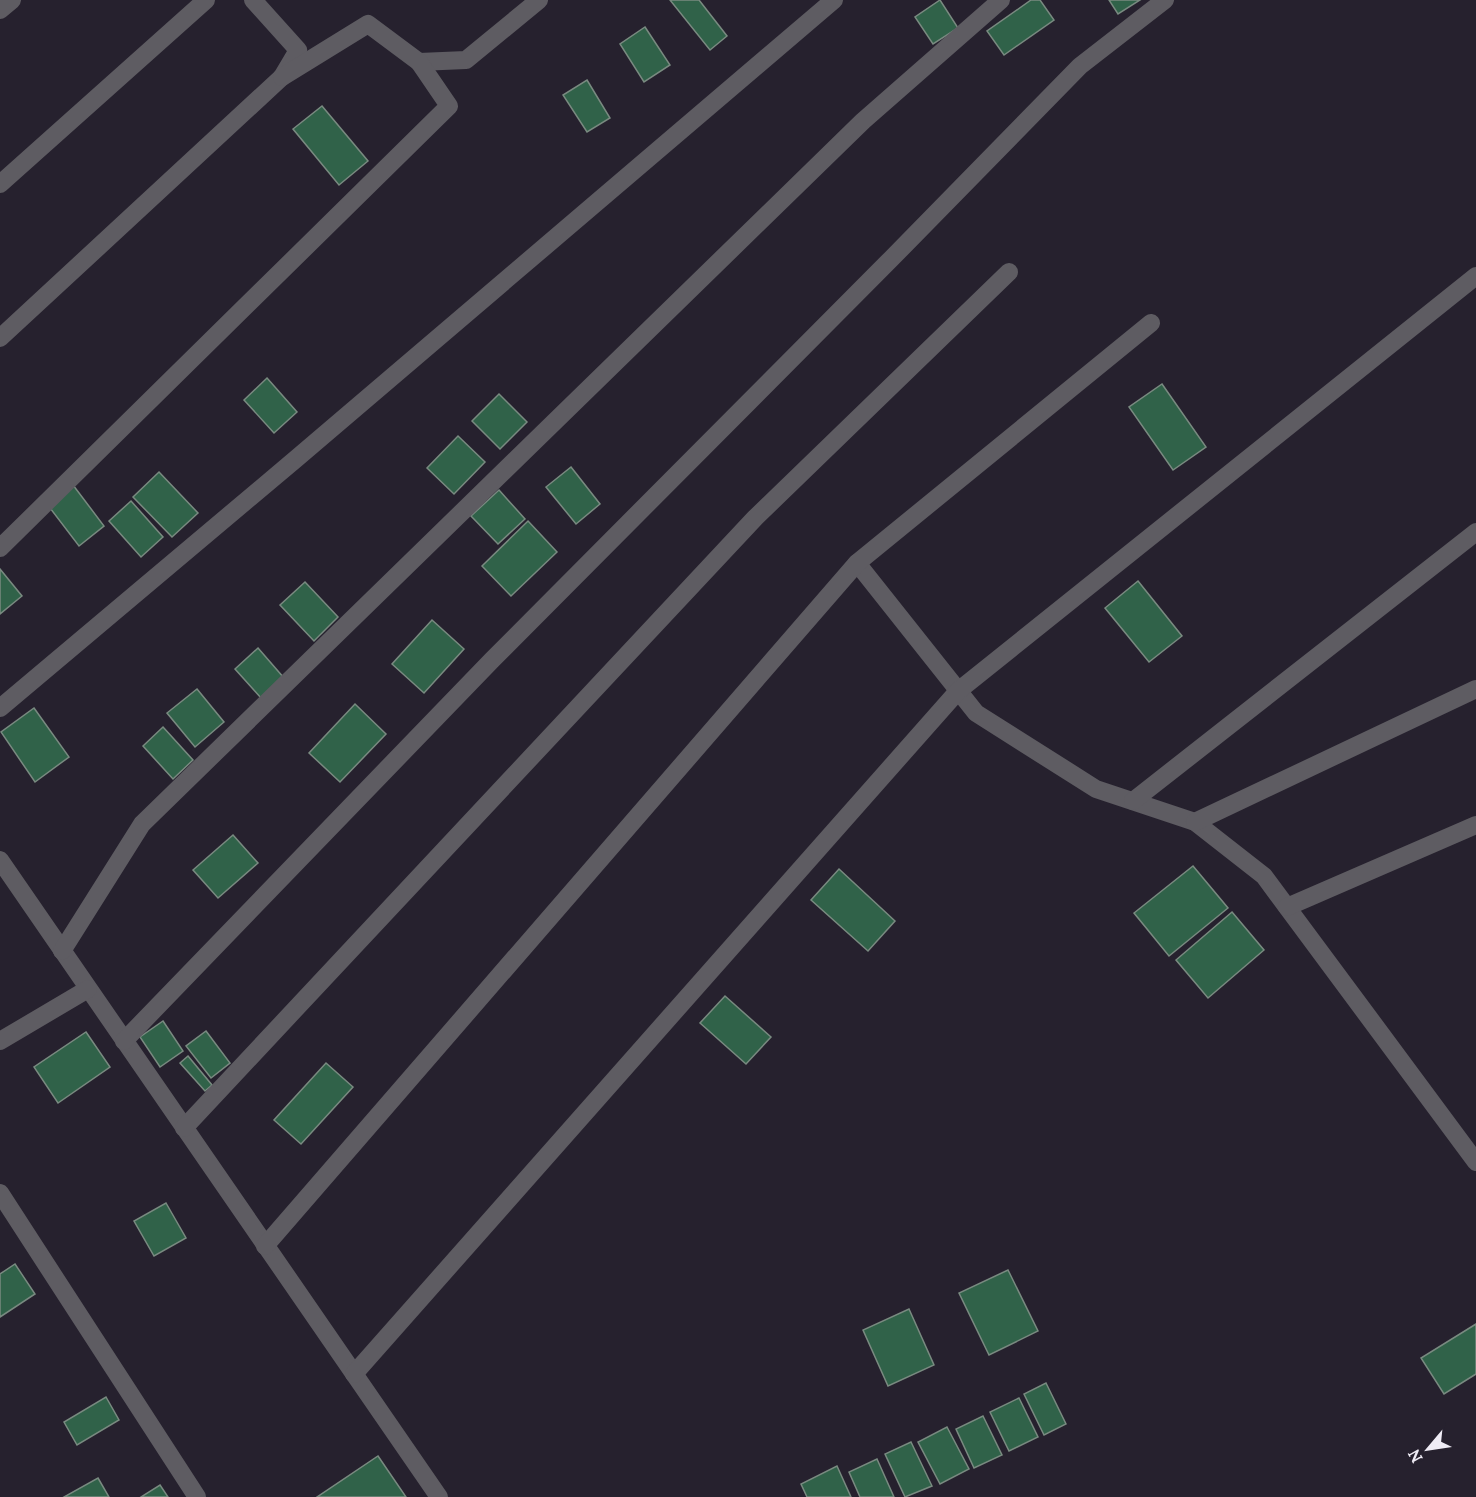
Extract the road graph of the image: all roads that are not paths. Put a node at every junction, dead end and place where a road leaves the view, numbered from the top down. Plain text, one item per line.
1 (12, 0) edge
2 (206, 0) edge
3 (253, 0) edge
4 (539, 0) edge
5 (834, 0) edge
6 (1001, 0) edge
7 (1165, 0) edge
8 (0, 10) edge
9 (419, 62) junction
10 (282, 77) junction
11 (0, 184) edge
12 (1009, 272) dead end
13 (1476, 276) edge
14 (1151, 324) dead end
15 (0, 338) edge
16 (1476, 532) edge
17 (0, 548) edge
18 (857, 563) junction
19 (1476, 689) edge
20 (958, 691) junction
21 (0, 708) edge
22 (1133, 801) junction
23 (1195, 822) junction
24 (1476, 825) edge
25 (0, 860) edge
26 (1287, 907) junction
27 (62, 951) junction
28 (88, 989) junction
29 (0, 1041) edge
30 (124, 1041) junction
31 (184, 1128) junction
32 (1476, 1162) edge
33 (0, 1193) edge
34 (265, 1246) junction
35 (354, 1374) junction
36 (197, 1497) edge
37 (439, 1497) edge

1 - 8 street
2 - 11 street
3 - 10 street
4 - 9 street
5 - 21 street
6 - 27 street
7 - 30 street
9 - 10 street
9 - 17 street
10 - 15 street
12 - 31 street
13 - 20 street
14 - 18 street
16 - 22 street
18 - 20 street
18 - 34 street
19 - 23 street
20 - 22 street
20 - 35 street
22 - 23 street
23 - 26 street
24 - 26 street
25 - 27 street
26 - 32 street
27 - 28 street
28 - 29 street
28 - 30 street
30 - 31 street
31 - 34 street
33 - 36 street
34 - 35 street
35 - 37 street

